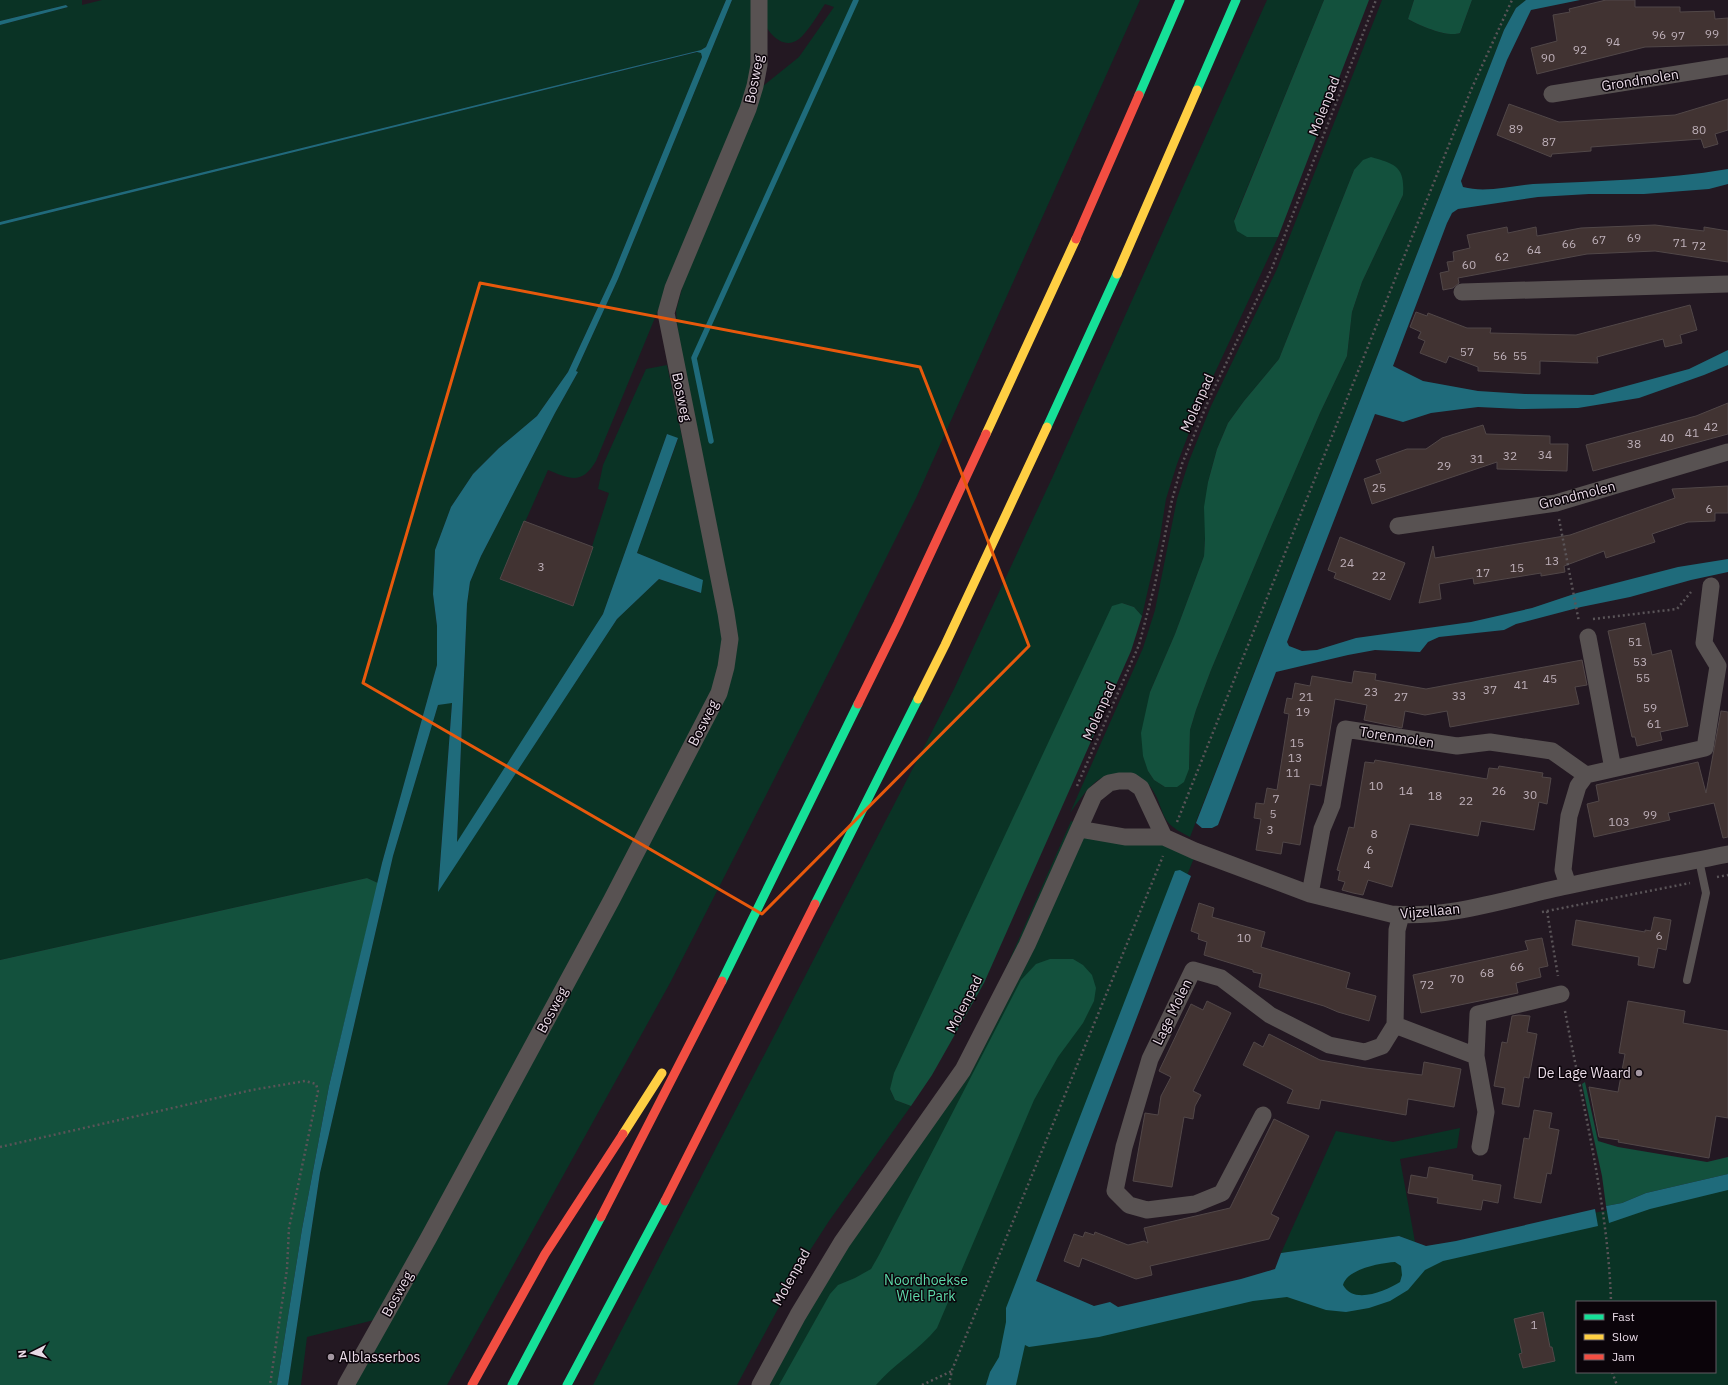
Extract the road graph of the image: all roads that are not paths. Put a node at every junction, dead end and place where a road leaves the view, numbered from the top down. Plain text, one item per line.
1 (759, 0) edge
2 (1180, 0) edge
3 (1236, 0) edge
4 (1728, 66) edge
5 (1552, 94) dead end
6 (1728, 284) edge
7 (1462, 292) dead end
8 (1728, 452) edge
9 (1398, 526) dead end
10 (1711, 586) road end
11 (1588, 637) dead end
12 (1614, 769) junction
13 (1586, 776) junction
14 (1079, 829) junction
15 (1167, 838) junction
16 (1728, 854) edge
17 (1699, 860) junction
18 (1568, 885) junction
19 (1310, 894) junction
20 (1402, 915) junction
21 (730, 966) junction
22 (1687, 980) dead end
23 (1561, 994) road end
24 (1395, 1025) junction
25 (674, 1053) dead end
26 (1476, 1056) junction
27 (666, 1067) dead end
28 (1263, 1115) dead end
29 (1480, 1147) dead end
30 (346, 1385) edge
31 (472, 1385) edge
32 (512, 1385) edge
33 (567, 1385) edge
34 (760, 1385) edge

1 - 30 street, Bosweg
2 - 21 highway
3 - 33 highway
4 - 5 street, Grondmolen
6 - 7 street
8 - 9 street, Grondmolen
10 - 12 street
11 - 12 street
12 - 13 street
13 - 18 street
13 - 19 street, Torenmolen
14 - 15 street, Vijzellaan
14 - 15 street
14 - 34 street
15 - 19 street, Vijzellaan
16 - 17 street, Vijzellaan
17 - 18 street, Vijzellaan
17 - 22 lane
18 - 20 street, Vijzellaan
19 - 20 street, Vijzellaan
20 - 24 street
21 - 25 highway
21 - 32 highway
23 - 26 street
24 - 26 street
24 - 28 street, Lage Molen
26 - 29 street
27 - 31 highway

